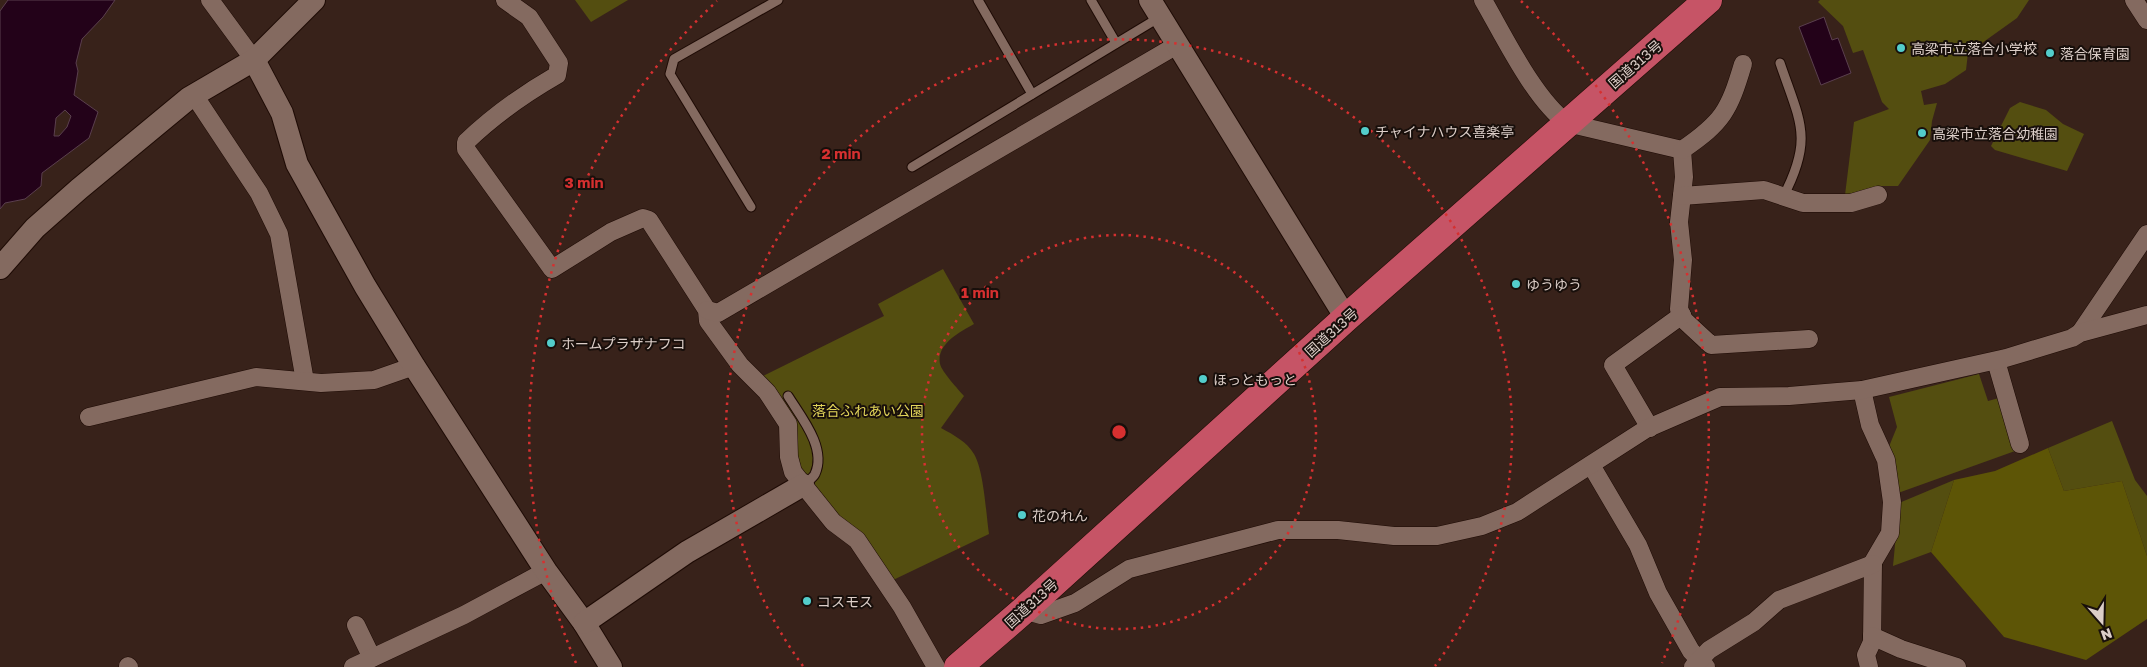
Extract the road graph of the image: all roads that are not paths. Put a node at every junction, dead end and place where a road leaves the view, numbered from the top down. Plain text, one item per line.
1 (210, 0) edge
2 (314, 0) edge
3 (505, 0) edge
4 (778, 0) edge
5 (978, 0) edge
6 (1091, 0) edge
7 (1483, 0) edge
8 (1708, 0) edge
9 (2134, 0) edge
10 (1155, 8) edge
11 (2147, 20) edge
12 (1116, 43) junction
13 (1177, 45) junction
14 (249, 53) junction
15 (1780, 63) dead end
16 (1743, 64) dead end
17 (1032, 94) junction
18 (194, 95) junction
19 (1567, 123) junction
20 (1682, 150) junction
21 (912, 167) dead end
22 (1878, 195) dead end
23 (1682, 196) junction
24 (1783, 197) junction
25 (751, 207) dead end
26 (2147, 234) edge
27 (0, 268) edge
28 (707, 310) junction
29 (1682, 315) junction
30 (2147, 315) edge
31 (1346, 318) junction
32 (2080, 333) junction
33 (1809, 339) dead end
34 (1996, 361) junction
35 (414, 366) junction
36 (305, 381) junction
37 (1862, 390) junction
38 (788, 396) dead end
39 (89, 417) dead end
40 (1650, 428) junction
41 (2020, 444) dead end
42 (1591, 466) junction
43 (803, 485) junction
44 (1873, 564) junction
45 (546, 571) junction
46 (1024, 610) junction
47 (584, 623) junction
48 (356, 625) dead end
49 (1872, 636) junction
50 (372, 658) junction
51 (1700, 665) edge
52 (353, 667) edge
53 (611, 667) edge
54 (936, 667) edge
55 (958, 667) edge
56 (1869, 667) edge
57 (1957, 667) edge

1 - 14 street
2 - 14 street
3 - 28 street
4 - 25 lane
5 - 17 lane
6 - 12 lane
7 - 19 street
8 - 19 highway, 国道313号
9 - 11 street
10 - 12 lane
10 - 13 street
12 - 17 lane
13 - 28 street
13 - 31 street
14 - 18 street
14 - 35 street
15 - 24 lane
16 - 20 street
17 - 21 lane
18 - 27 street
18 - 36 street
19 - 20 street
19 - 31 highway, 国道313号
20 - 23 street
22 - 24 street
23 - 24 street
23 - 29 street
26 - 32 street
28 - 43 street
29 - 33 street
29 - 40 street
30 - 32 street
31 - 46 highway, 国道313号
32 - 34 street
34 - 37 street
34 - 41 street
35 - 36 street
35 - 45 street
36 - 39 street
37 - 40 street
37 - 44 street
38 - 43 lane
40 - 42 street
42 - 46 street
42 - 51 street
43 - 47 street
43 - 54 street
44 - 49 street
44 - 51 street
45 - 47 street
45 - 50 street
46 - 55 highway, 国道313号
47 - 53 street
48 - 50 street
49 - 56 street
49 - 57 street
50 - 52 street

